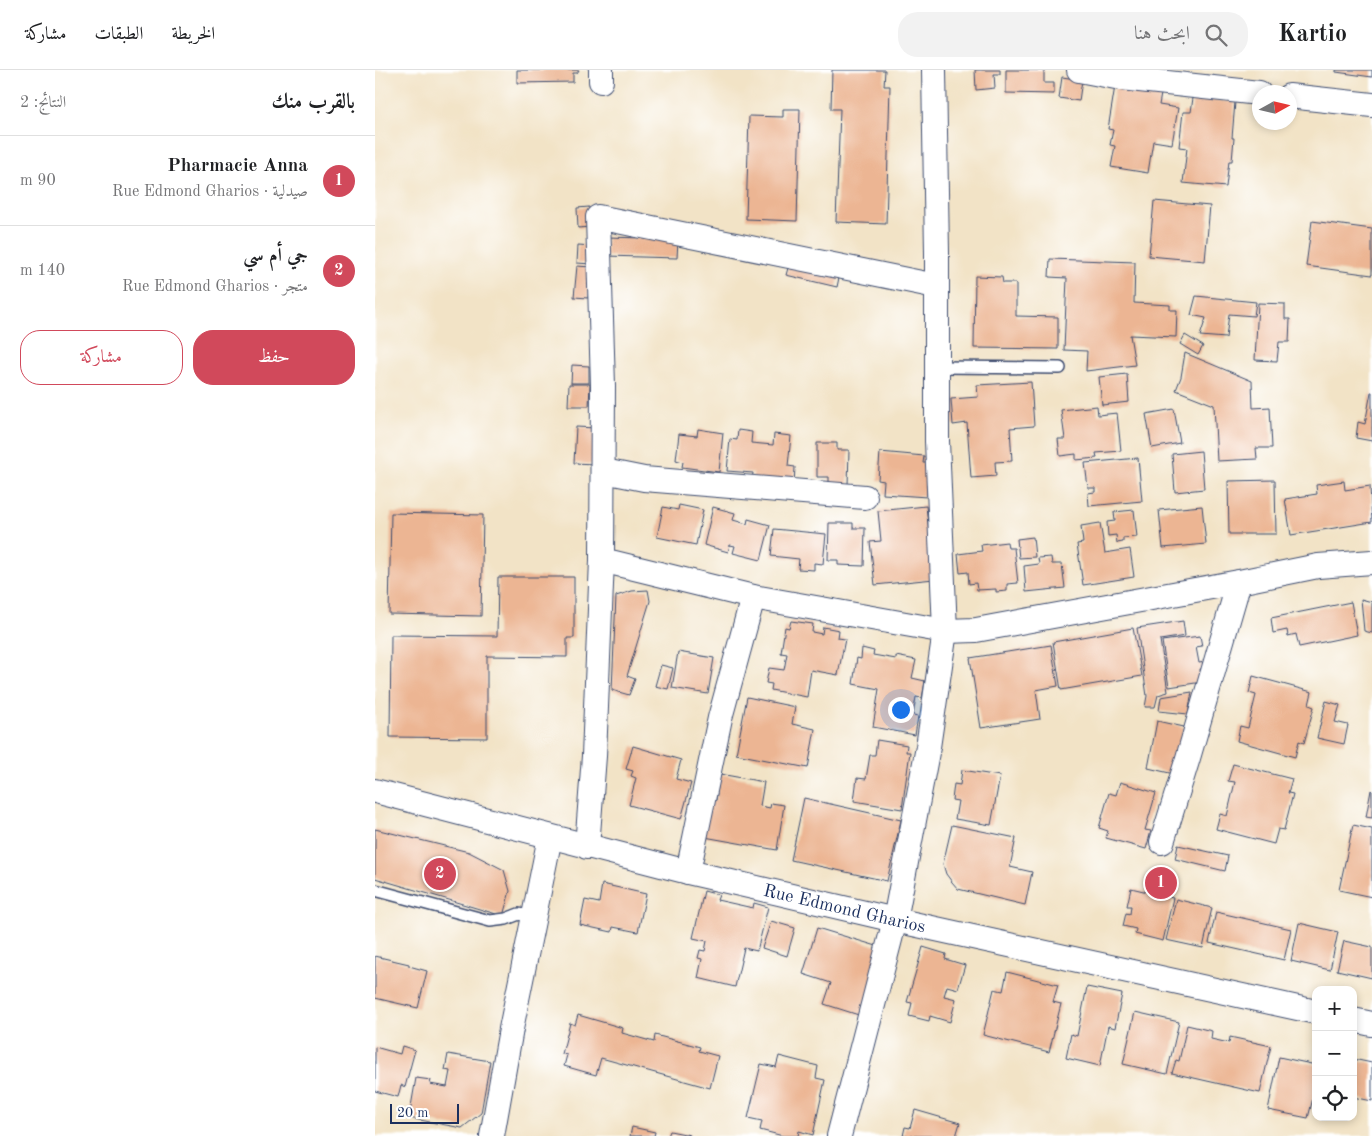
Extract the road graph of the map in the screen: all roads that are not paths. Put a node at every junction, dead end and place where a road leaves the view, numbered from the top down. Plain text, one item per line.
1 (935, 70) edge
2 (1079, 70) edge
3 (1252, 92) edge
4 (1297, 97) edge
5 (1372, 104) edge
6 (936, 286) junction
7 (937, 367) junction
8 (1060, 368) dead end
9 (604, 471) junction
10 (865, 497) dead end
11 (602, 560) junction
12 (1372, 562) edge
13 (1239, 582) junction
14 (753, 597) junction
15 (945, 631) junction
16 (375, 791) edge
17 (550, 837) junction
18 (1162, 842) dead end
19 (587, 847) junction
20 (688, 872) junction
21 (375, 890) edge
22 (534, 917) junction
23 (895, 920) junction
24 (1312, 1011) edge
25 (1357, 1021) edge
26 (1372, 1024) edge
27 (492, 1136) edge
28 (839, 1136) edge

1 - 6 street
2 - 3 street
4 - 5 street
6 - 7 street
6 - 9 street
7 - 8 lane
7 - 15 street
9 - 10 street
9 - 11 street
11 - 14 street
11 - 19 street
12 - 13 street
13 - 15 street
13 - 18 street
14 - 15 street
14 - 20 street
15 - 23 street
16 - 17 street, Rue Edmond Gharios
17 - 19 street, Rue Edmond Gharios
17 - 22 street
19 - 20 street, Rue Edmond Gharios
20 - 23 street, Rue Edmond Gharios
21 - 22 lane
22 - 27 street
23 - 24 street, Rue Edmond Gharios
23 - 28 street
25 - 26 street

